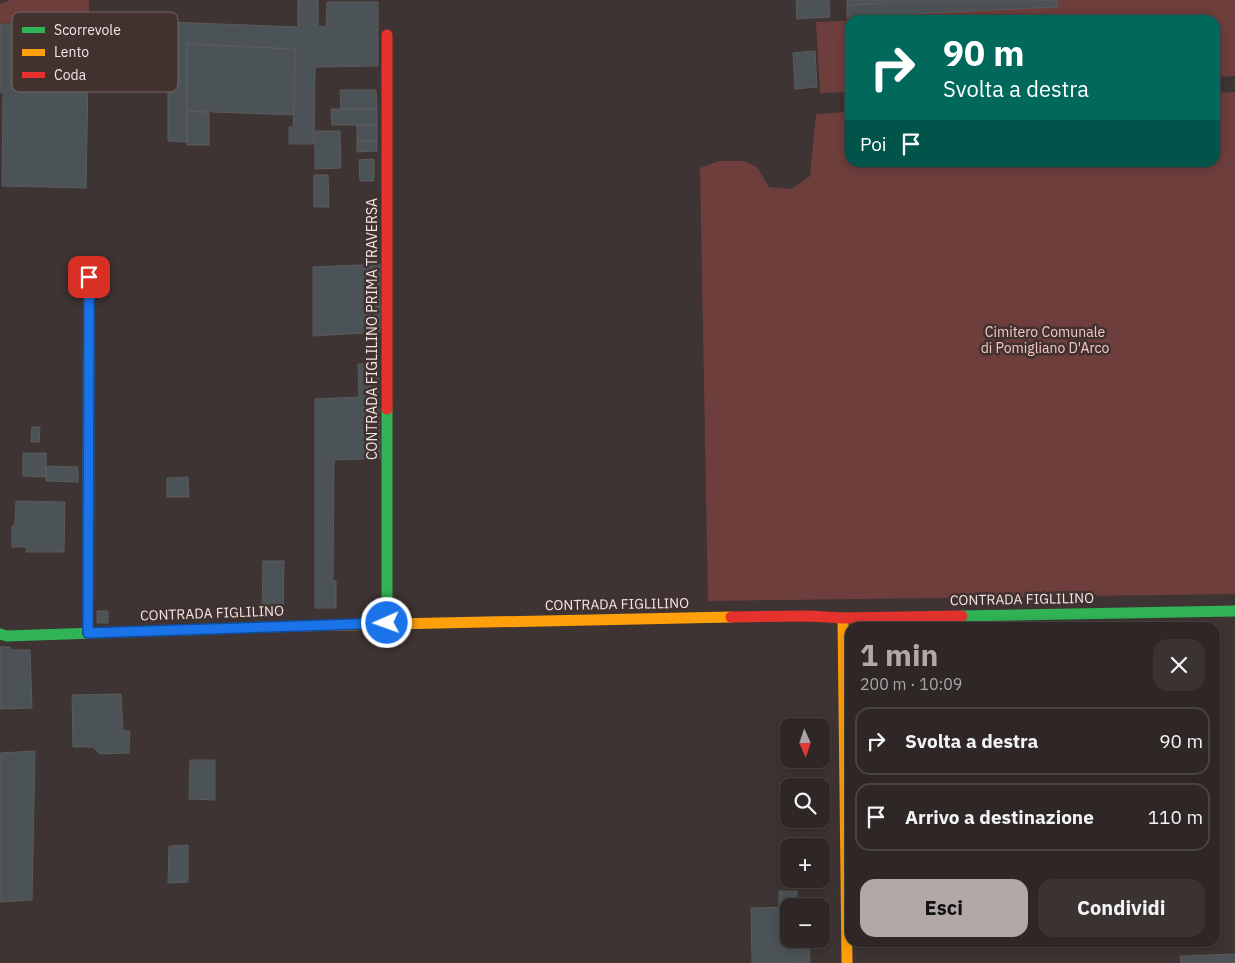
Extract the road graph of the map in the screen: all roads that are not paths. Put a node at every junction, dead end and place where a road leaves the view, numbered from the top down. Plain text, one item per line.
1 (387, 35) dead end
2 (89, 277) dead end
3 (1235, 611) edge
4 (843, 618) junction
5 (387, 623) junction
6 (88, 633) junction
7 (0, 634) edge
8 (845, 790) edge
9 (847, 947) edge
10 (847, 963) edge

1 - 5 street, CONTRADA FIGLILINO PRIMA TRAVERSA
2 - 6 lane
3 - 4 street, CONTRADA FIGLILINO
4 - 5 street, CONTRADA FIGLILINO
4 - 8 street
5 - 6 street, CONTRADA FIGLILINO
6 - 7 street, CONTRADA FIGLILINO
9 - 10 street

